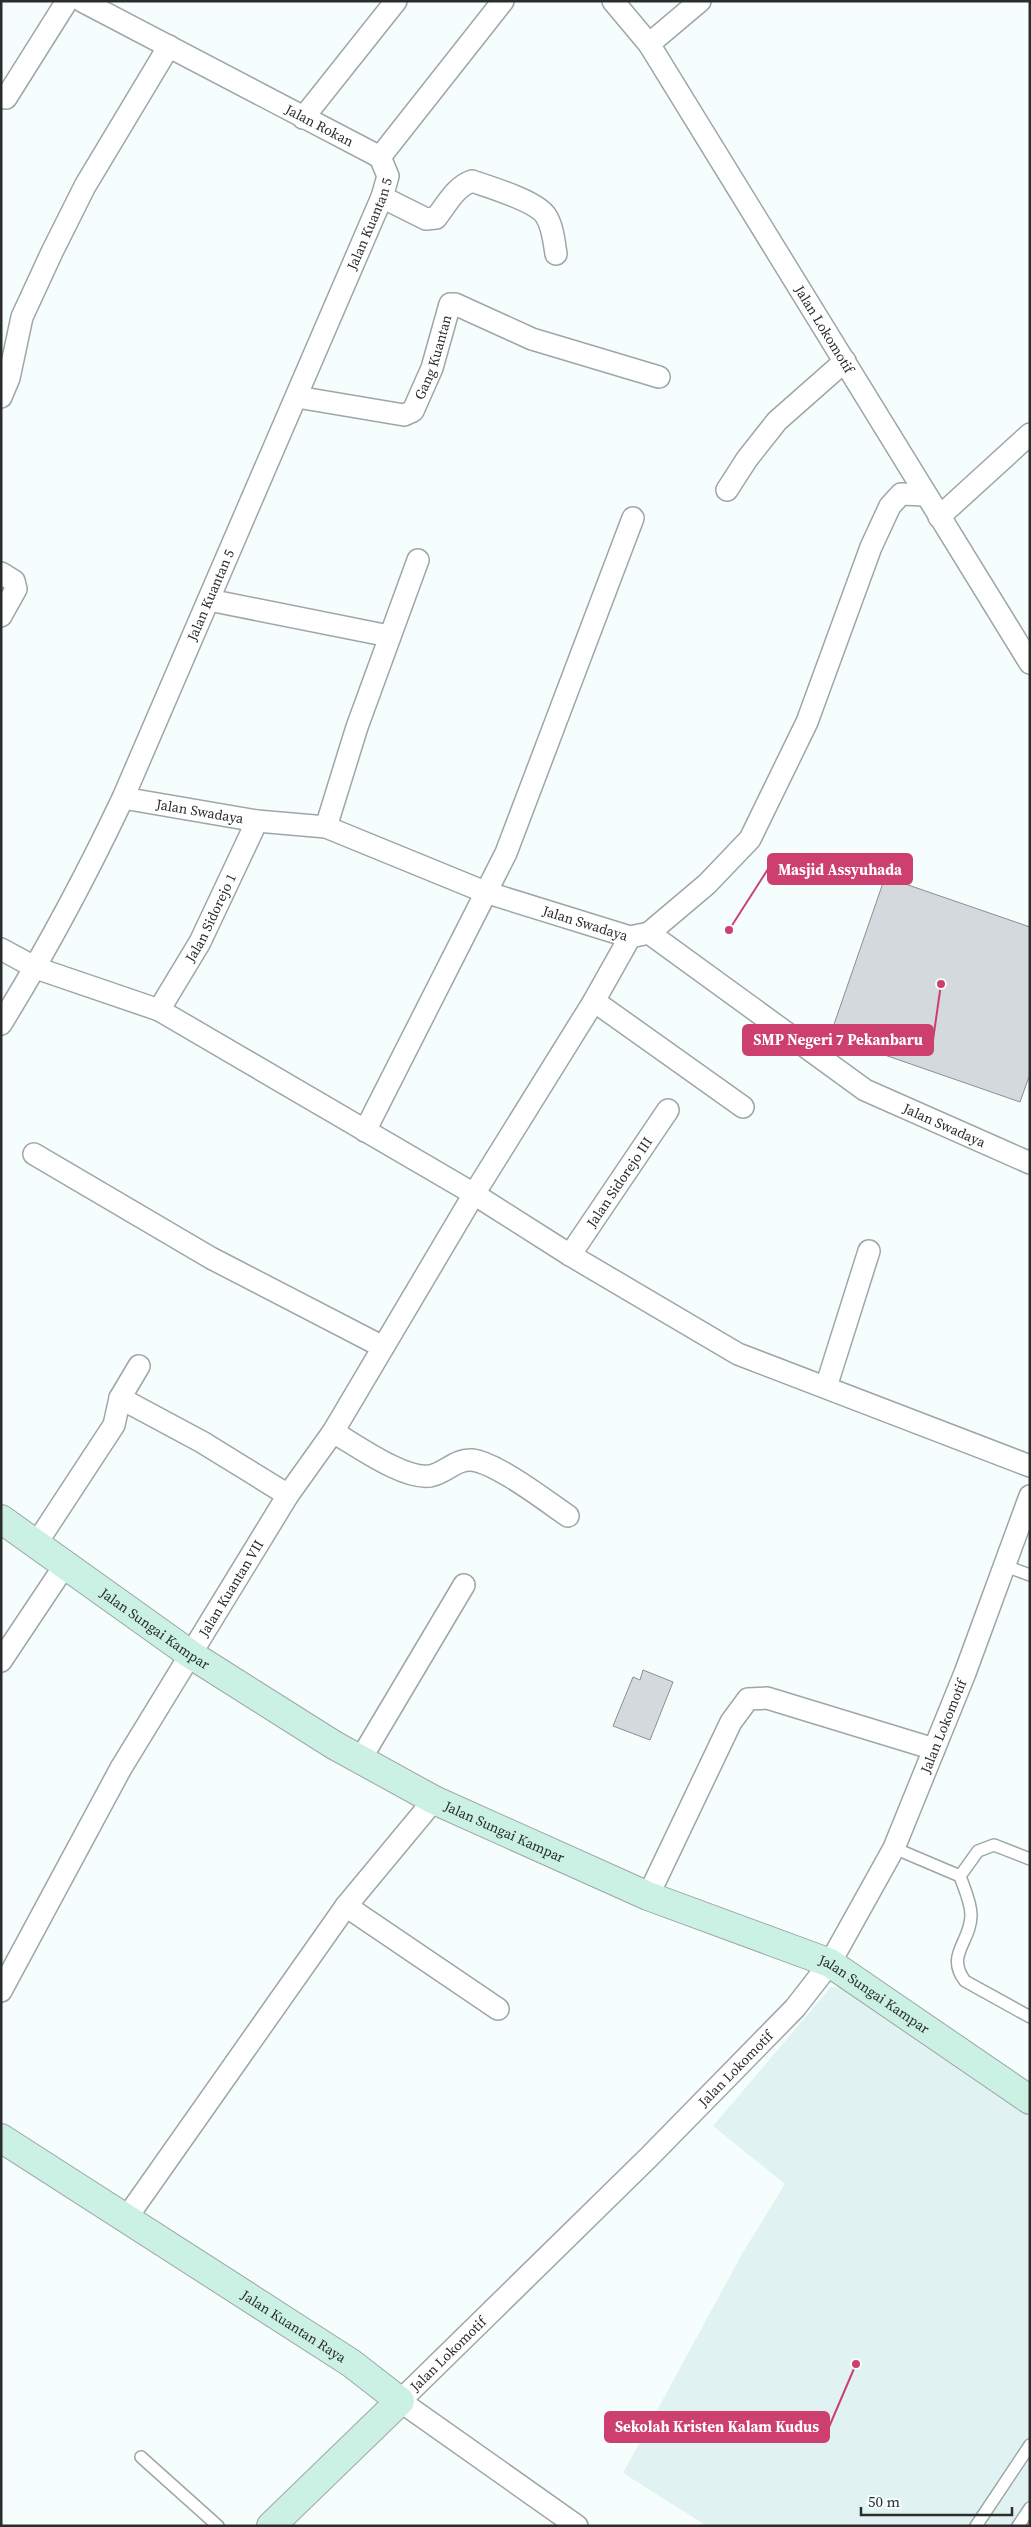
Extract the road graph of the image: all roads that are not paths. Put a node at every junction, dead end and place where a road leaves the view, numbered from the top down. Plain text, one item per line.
1 (67, 1) edge
2 (82, 1) edge
3 (396, 1) edge
4 (503, 1) edge
5 (613, 1) edge
6 (700, 1) edge
7 (119, 11) edge
8 (649, 44) junction
9 (169, 46) junction
10 (6, 98) dead end
11 (303, 118) junction
12 (380, 157) junction
13 (382, 197) junction
14 (556, 254) dead end
15 (845, 361) junction
16 (659, 377) dead end
17 (1, 397) edge
18 (296, 397) junction
19 (1030, 434) edge
20 (727, 490) dead end
21 (925, 495) junction
22 (939, 517) junction
23 (633, 518) dead end
24 (418, 560) dead end
25 (1, 573) edge
26 (209, 600) junction
27 (1, 616) edge
28 (389, 636) junction
29 (1030, 663) edge
30 (123, 798) junction
31 (257, 821) junction
32 (326, 827) junction
33 (485, 892) junction
34 (639, 935) junction
35 (1, 949) edge
36 (36, 968) junction
37 (594, 1001) junction
38 (160, 1010) junction
39 (1, 1024) edge
40 (743, 1107) dead end
41 (668, 1110) dead end
42 (365, 1131) junction
43 (34, 1154) dead end
44 (1030, 1163) edge
45 (474, 1194) junction
46 (869, 1251) dead end
47 (570, 1255) junction
48 (383, 1347) junction
49 (139, 1366) dead end
50 (826, 1388) junction
51 (120, 1398) junction
52 (333, 1432) junction
53 (1030, 1466) edge
54 (288, 1495) junction
55 (1030, 1496) edge
56 (568, 1516) dead end
57 (1, 1519) edge
58 (36, 1544) junction
59 (65, 1565) junction
60 (1005, 1566) junction
61 (1030, 1575) edge
62 (464, 1585) dead end
63 (190, 1654) junction
64 (1, 1661) edge
65 (934, 1749) junction
66 (360, 1760) junction
67 (434, 1800) junction
68 (894, 1848) junction
69 (1030, 1859) edge
70 (960, 1876) junction
71 (648, 1896) junction
72 (346, 1906) junction
73 (830, 1963) junction
74 (1, 1991) edge
75 (498, 2009) dead end
76 (1030, 2017) edge
77 (1030, 2100) edge
78 (1, 2138) edge
79 (125, 2220) junction
80 (400, 2401) junction
81 (1028, 2452) edge
82 (141, 2457) dead end
83 (1030, 2508) edge
84 (218, 2526) edge
85 (271, 2526) edge
86 (577, 2526) edge
87 (976, 2526) edge
88 (1018, 2526) edge

1 - 10 street
2 - 7 street, Jalan Rokan
3 - 11 street
4 - 12 street
5 - 8 street, Jalan Lokomotif
6 - 8 street
7 - 9 street, Jalan Rokan
8 - 15 street, Jalan Lokomotif
9 - 11 street, Jalan Rokan
9 - 17 street
11 - 12 street, Jalan Rokan
12 - 13 street, Jalan Kuantan 5
13 - 14 street
13 - 18 street, Jalan Kuantan 5
15 - 20 street
15 - 21 street, Jalan Lokomotif
16 - 18 street, Gang Kuantan
18 - 26 street, Jalan Kuantan 5
19 - 22 street
21 - 22 street, Jalan Lokomotif
21 - 34 street, Jalan Kuantan VII
22 - 29 street, Jalan Lokomotif
23 - 33 street
24 - 28 street
25 - 27 street
26 - 28 street
26 - 30 street, Jalan Kuantan 5
28 - 32 street
30 - 31 street, Jalan Swadaya
30 - 36 street, Jalan Kuantan 5
31 - 32 street, Jalan Swadaya
31 - 38 street, Jalan Sidorejo 1
32 - 33 street, Jalan Swadaya
33 - 34 street, Jalan Swadaya
33 - 42 street
34 - 37 street, Jalan Kuantan VII
34 - 44 street, Jalan Swadaya
35 - 36 street
36 - 38 street
36 - 39 street, Jalan Kuantan 5
37 - 40 street
37 - 45 street, Jalan Kuantan VII
38 - 42 street
41 - 47 street, Jalan Sidorejo III
42 - 45 street
43 - 48 street
45 - 47 street
45 - 48 street, Jalan Kuantan VII
46 - 50 street
47 - 50 street
48 - 52 street, Jalan Kuantan VII
49 - 51 street
50 - 53 street
51 - 54 street
51 - 58 street
52 - 54 street, Jalan Kuantan VII
52 - 56 street
54 - 63 street, Jalan Kuantan VII
55 - 60 street, Jalan Lokomotif
57 - 58 street, Jalan Sungai Kampar
58 - 59 street, Jalan Sungai Kampar
59 - 63 street, Jalan Sungai Kampar
59 - 64 street
60 - 61 lane
60 - 65 street, Jalan Lokomotif
62 - 66 street
63 - 66 street, Jalan Sungai Kampar
63 - 74 street, Jalan Kuantan VII
65 - 68 street, Jalan Lokomotif
65 - 71 street
66 - 67 street, Jalan Sungai Kampar
67 - 71 street, Jalan Sungai Kampar
67 - 72 street
68 - 70 lane
68 - 73 street, Jalan Lokomotif
69 - 70 lane
70 - 76 lane
71 - 73 street, Jalan Sungai Kampar
72 - 75 street
72 - 79 street
73 - 77 street, Jalan Sungai Kampar
73 - 80 street, Jalan Lokomotif
78 - 79 street, Jalan Kuantan Raya
79 - 80 street, Jalan Kuantan Raya
80 - 85 street, Jalan Lokomotif
80 - 86 street, Jalan Kuantan Raya
81 - 87 lane
82 - 84 lane
83 - 88 lane

